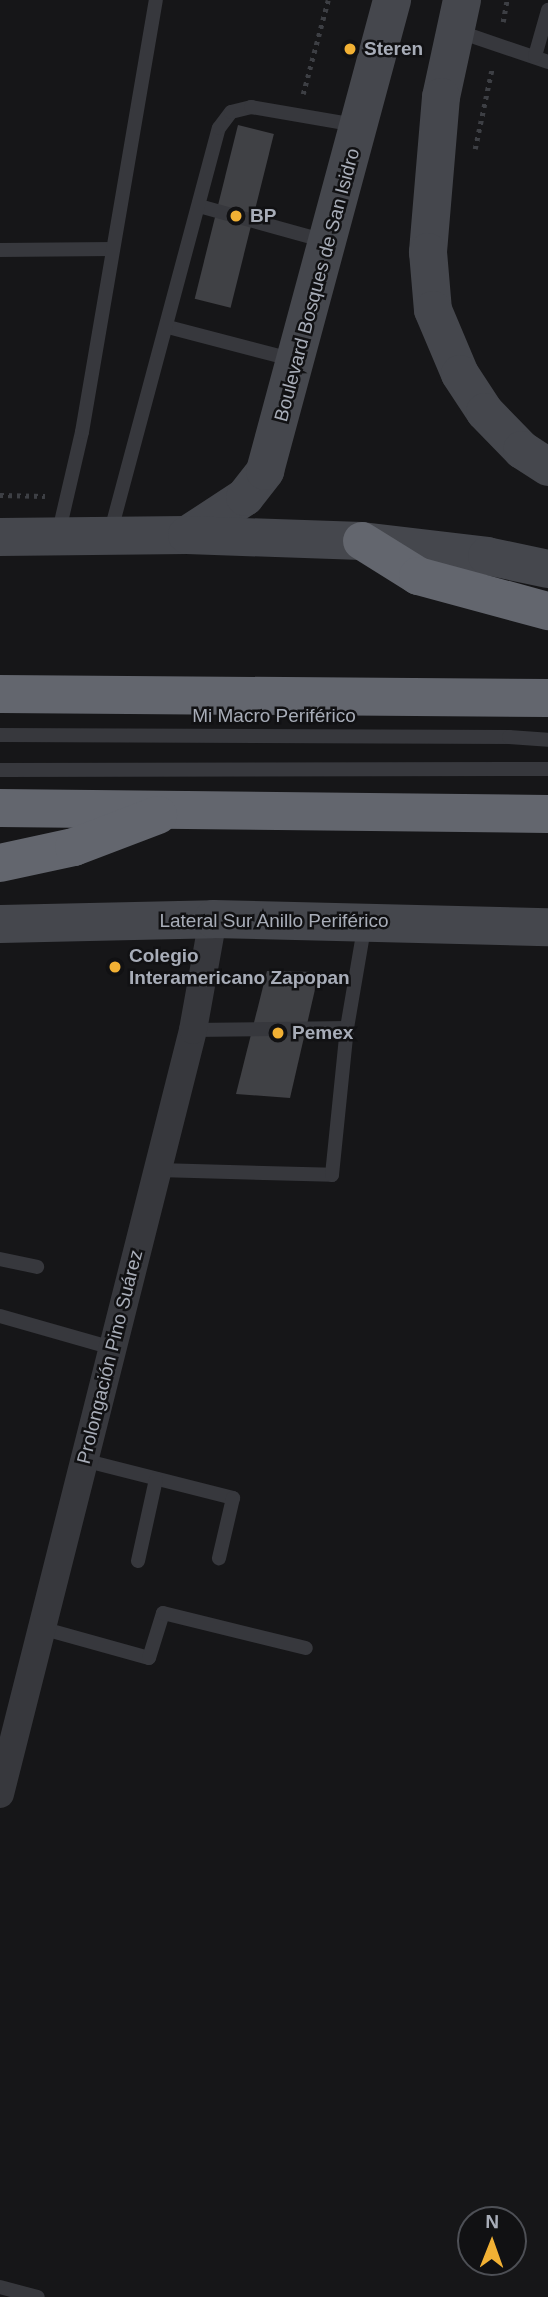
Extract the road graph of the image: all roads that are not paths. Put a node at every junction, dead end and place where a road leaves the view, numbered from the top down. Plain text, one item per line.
1 (156, 0) edge
2 (392, 0) edge
3 (547, 14) edge
4 (458, 15) edge
5 (542, 59) edge
6 (360, 126) junction
7 (199, 206) junction
8 (328, 242) junction
9 (113, 249) junction
10 (0, 250) edge
11 (168, 327) junction
12 (296, 360) junction
13 (548, 467) edge
14 (187, 535) junction
15 (58, 536) junction
16 (110, 536) junction
17 (0, 537) edge
18 (362, 541) junction
19 (548, 569) edge
20 (548, 611) edge
21 (0, 694) edge
22 (548, 698) edge
23 (0, 735) edge
24 (548, 740) edge
25 (548, 769) edge
26 (0, 770) edge
27 (176, 807) junction
28 (0, 808) edge
29 (548, 814) edge
30 (0, 863) edge
31 (213, 919) junction
32 (366, 921) junction
33 (0, 924) edge
34 (548, 927) edge
35 (347, 1028) junction
36 (193, 1030) junction
37 (158, 1170) junction
38 (0, 1259) edge
39 (37, 1267) dead end
40 (0, 1316) edge
41 (112, 1348) junction
42 (83, 1460) junction
43 (156, 1479) junction
44 (219, 1558) dead end
45 (138, 1561) dead end
46 (41, 1628) junction
47 (306, 1648) dead end
48 (0, 1794) edge
49 (0, 2287) edge
50 (38, 2297) edge

1 - 9 lane
2 - 6 main road, Boulevard Bosques de San Isidro
3 - 5 lane
4 - 5 lane
4 - 13 main road
6 - 7 lane
6 - 8 main road, Boulevard Bosques de San Isidro
7 - 8 lane
7 - 11 lane
8 - 12 main road, Boulevard Bosques de San Isidro
9 - 10 lane
9 - 15 lane
11 - 12 lane
11 - 16 lane
12 - 14 main road, Boulevard Bosques de San Isidro
14 - 16 main road
14 - 18 main road
15 - 16 main road
15 - 17 main road
18 - 19 main road
18 - 20 highway
21 - 22 highway
23 - 24 lane, Mi Macro Periférico
25 - 26 lane
27 - 28 highway
27 - 29 highway
27 - 30 highway
31 - 32 main road, Lateral Sur Anillo Periférico
31 - 33 main road, Lateral Sur Anillo Periférico
31 - 36 street, Prolongación Pino Suárez
32 - 34 main road, Lateral Sur Anillo Periférico
32 - 35 lane
35 - 36 lane
35 - 37 lane
36 - 37 street, Prolongación Pino Suárez
37 - 41 street, Prolongación Pino Suárez
38 - 39 lane
40 - 41 lane
41 - 42 street, Prolongación Pino Suárez
42 - 43 lane
42 - 46 street, Prolongación Pino Suárez
43 - 44 lane
43 - 45 lane
46 - 47 lane
46 - 48 street, Prolongación Pino Suárez
49 - 50 lane

